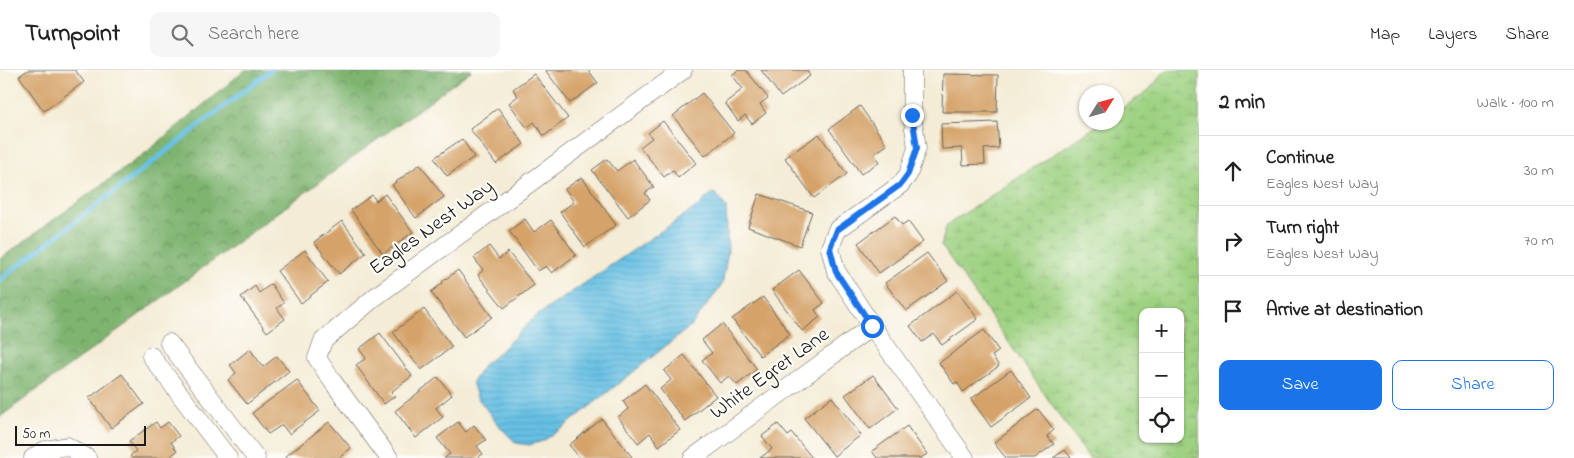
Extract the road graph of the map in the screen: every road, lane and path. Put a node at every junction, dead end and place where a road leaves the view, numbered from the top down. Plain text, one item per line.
1 (683, 70) edge
2 (912, 70) edge
3 (872, 326) junction
4 (169, 343) dead end
5 (151, 356) dead end
6 (199, 383) junction
7 (181, 396) junction
8 (33, 458) edge
9 (88, 458) edge
10 (228, 458) edge
11 (256, 458) edge
12 (389, 458) edge
13 (693, 458) edge
14 (965, 458) edge

1 - 12 street, Eagles Nest Way
2 - 3 street
3 - 13 street, White Egret Lane
3 - 14 street
4 - 6 street
5 - 7 street
6 - 7 street
6 - 11 street
7 - 10 street
8 - 9 street

